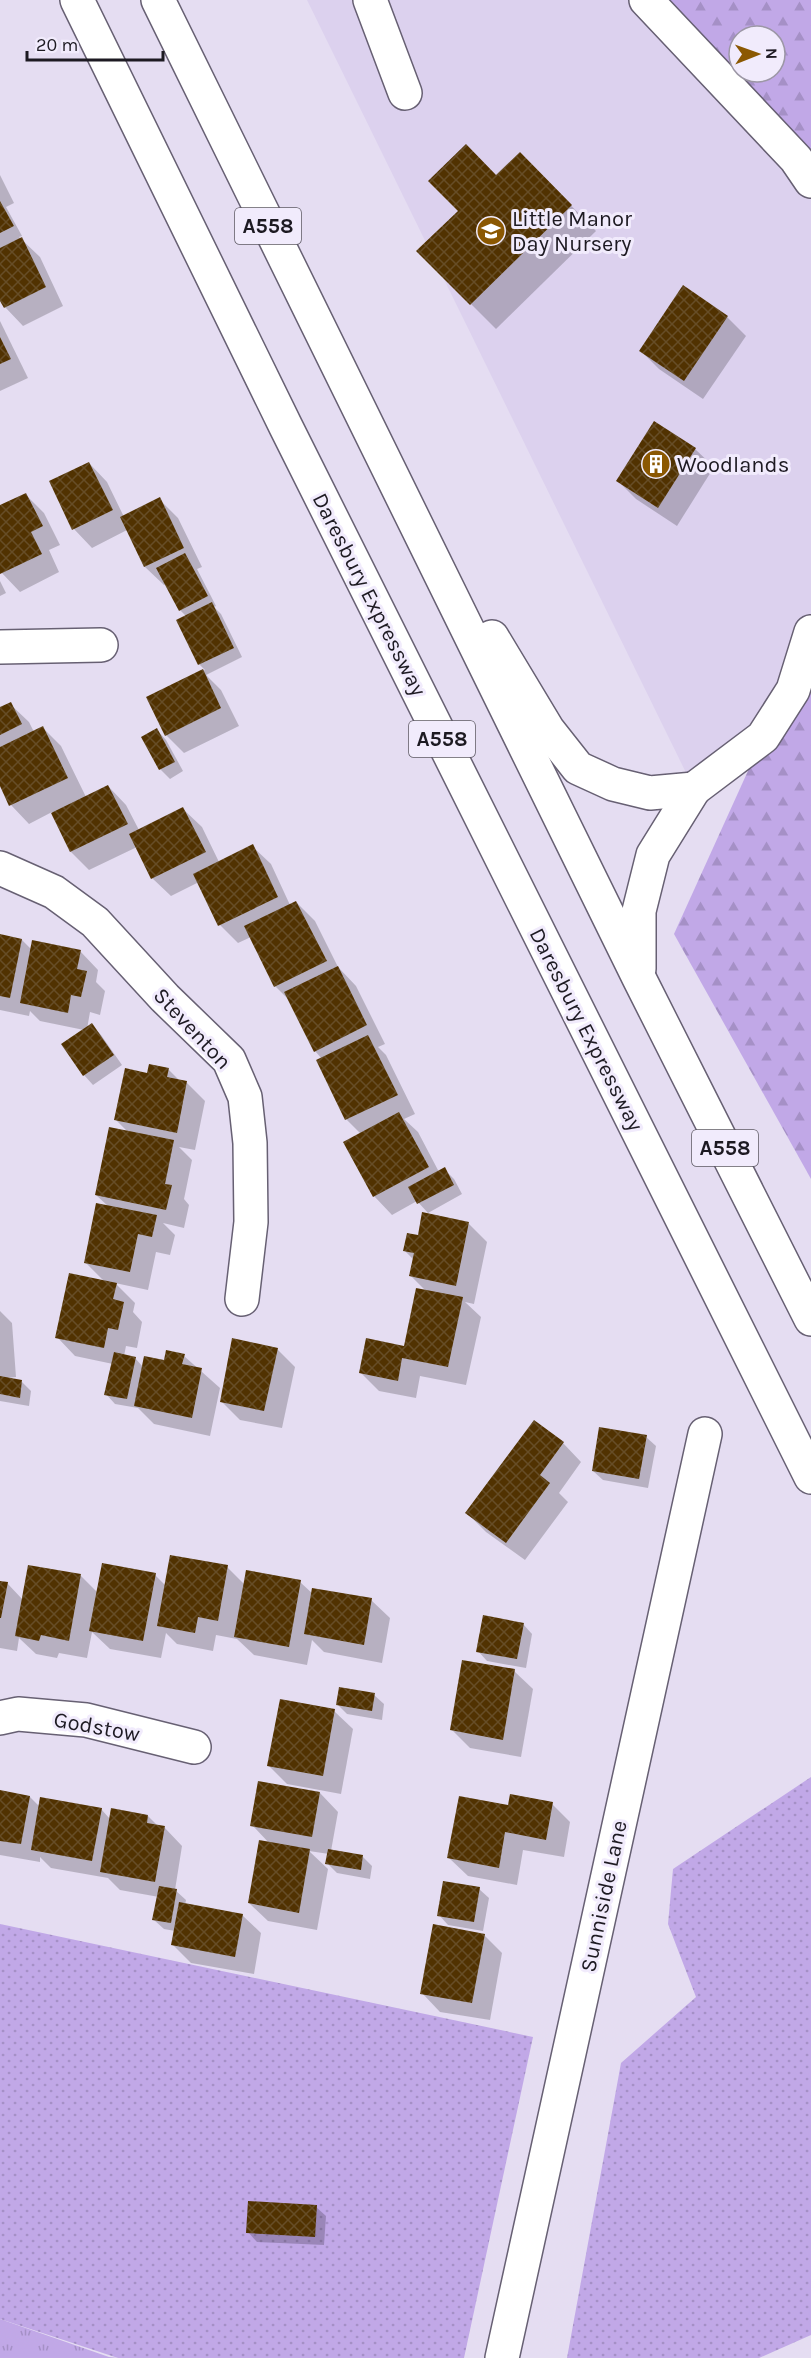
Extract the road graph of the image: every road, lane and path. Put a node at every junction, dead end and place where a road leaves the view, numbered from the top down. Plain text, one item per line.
1 (77, 0) edge
2 (158, 0) edge
3 (370, 0) edge
4 (646, 0) edge
5 (405, 93) dead end
6 (811, 182) edge
7 (379, 452) junction
8 (811, 632) edge
9 (101, 645) dead end
10 (0, 647) edge
11 (802, 697) edge
12 (694, 789) junction
13 (0, 868) edge
14 (639, 978) junction
15 (242, 1299) dead end
16 (811, 1319) edge
17 (705, 1434) dead end
18 (811, 1477) edge
19 (0, 1718) edge
20 (194, 1747) dead end
21 (502, 2358) edge

1 - 18 main road, Daresbury Expressway / A558
2 - 7 main road, A558
3 - 5 main road
4 - 6 main road
7 - 12 main road
7 - 14 main road, A558
8 - 11 main road
9 - 10 main road
11 - 12 main road
12 - 14 main road
13 - 15 main road, Steventon
14 - 16 main road, A558
17 - 21 main road, Sunniside Lane
19 - 20 main road, Godstow

